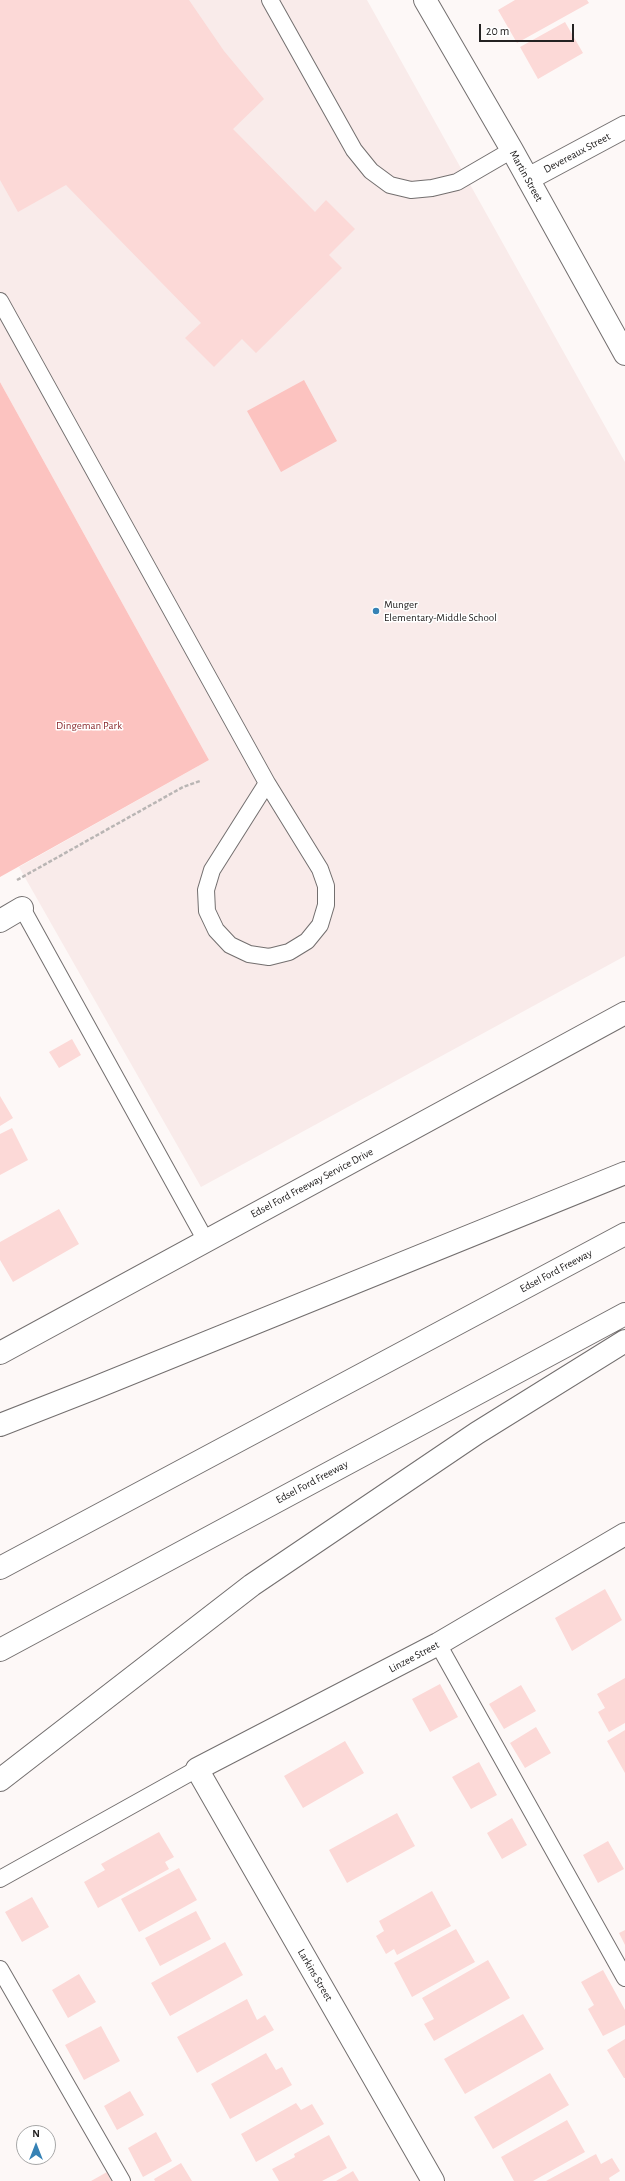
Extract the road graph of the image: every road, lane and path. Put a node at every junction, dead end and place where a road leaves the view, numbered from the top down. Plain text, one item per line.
1 (270, 0) edge
2 (425, 0) edge
3 (625, 127) edge
4 (512, 150) junction
5 (528, 179) junction
6 (0, 301) edge
7 (625, 354) edge
8 (200, 781) dead end
9 (267, 782) junction
10 (16, 880) dead end
11 (22, 908) joint
12 (0, 921) edge
13 (625, 1013) edge
14 (625, 1173) edge
15 (625, 1234) edge
16 (206, 1241) junction
17 (625, 1314) edge
18 (625, 1341) edge
19 (0, 1353) edge
20 (0, 1425) edge
21 (625, 1534) edge
22 (0, 1568) edge
23 (438, 1644) junction
24 (0, 1650) edge
25 (197, 1769) junction
26 (0, 1780) edge
27 (0, 1879) edge
28 (0, 1969) edge
29 (625, 1978) edge
30 (122, 2181) edge
31 (433, 2181) edge

1 - 4 lane
2 - 4 main road, Martin Street
3 - 5 main road, Devereaux Street
4 - 5 main road, Martin Street
5 - 7 main road, Martin Street
6 - 9 lane
8 - 10 path
9 - 9 lane
11 - 12 main road
11 - 16 lane
13 - 16 main road, Edsel Ford Freeway Service Drive
14 - 20 main road
15 - 22 main road, Edsel Ford Freeway
16 - 19 main road, Edsel Ford Freeway Service Drive
17 - 24 main road, Edsel Ford Freeway
18 - 26 main road
21 - 23 main road, Linzee Street
23 - 25 main road, Linzee Street
23 - 29 lane
25 - 27 lane
25 - 31 main road, Larkins Street
28 - 30 lane

